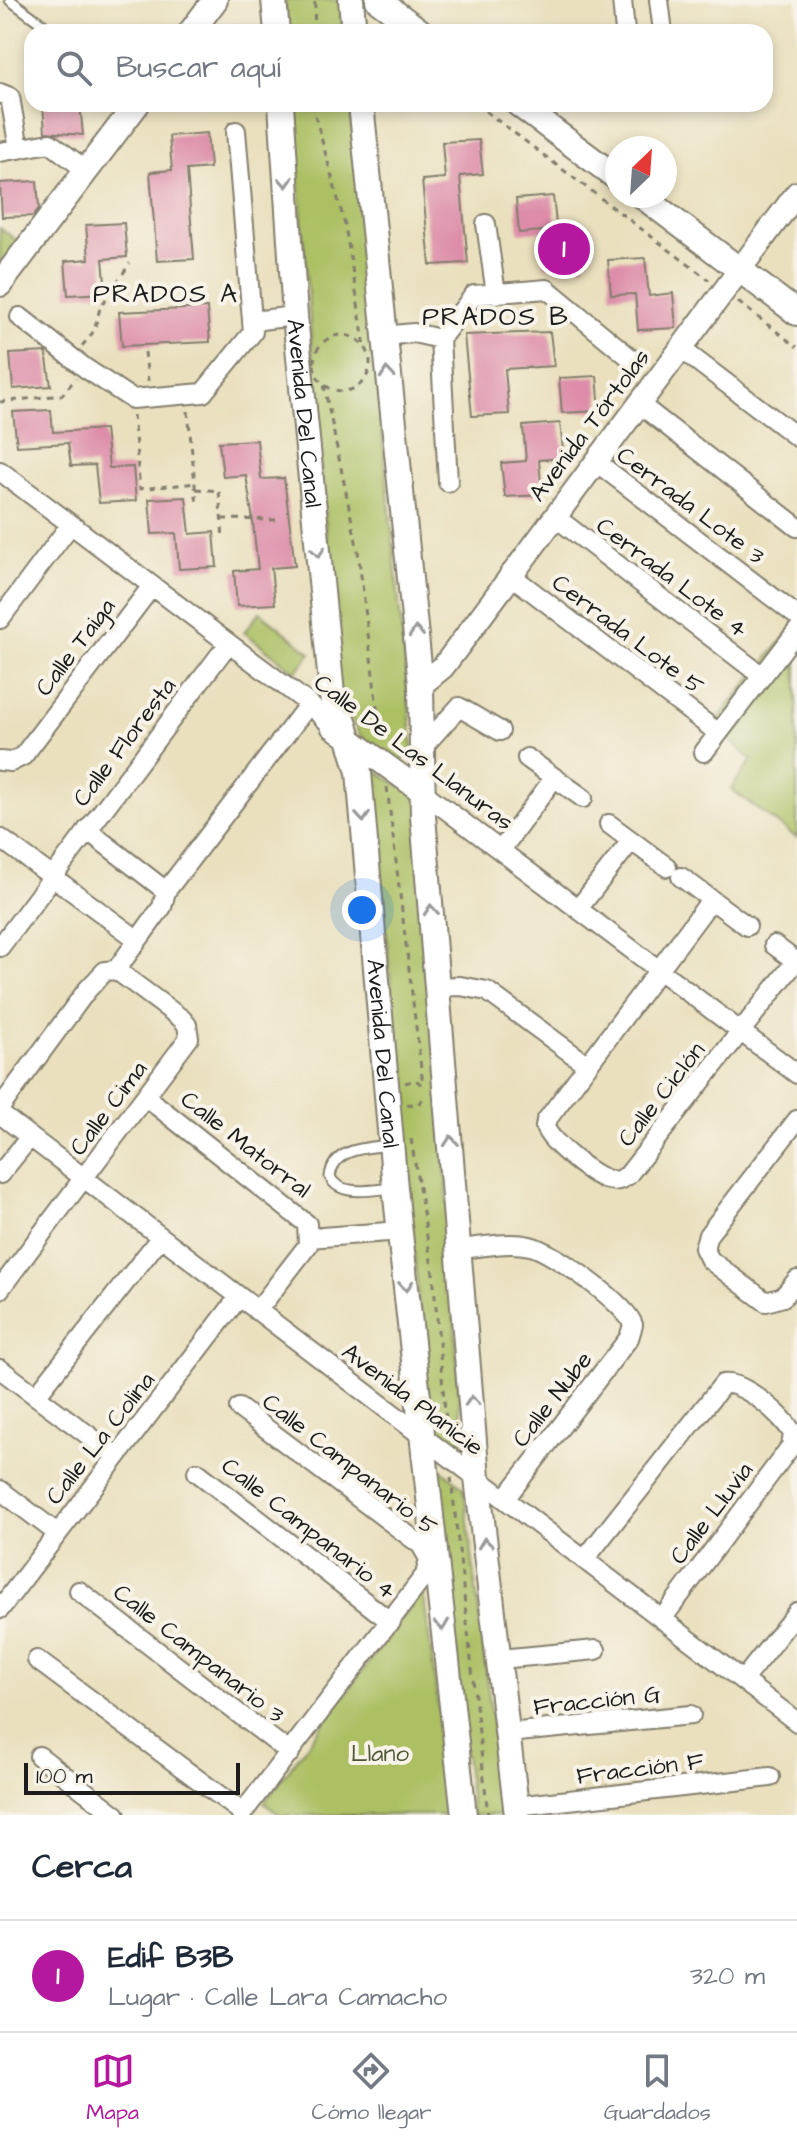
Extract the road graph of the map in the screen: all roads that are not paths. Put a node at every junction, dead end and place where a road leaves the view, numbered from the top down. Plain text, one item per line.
1 (10, 0) edge
2 (215, 0) edge
3 (274, 0) edge
4 (351, 0) edge
5 (378, 0) edge
6 (622, 0) edge
7 (659, 0) edge
8 (42, 24) edge
9 (197, 24) edge
10 (276, 24) edge
11 (353, 24) edge
12 (410, 24) edge
13 (624, 24) edge
14 (662, 24) edge
15 (0, 93) edge
16 (131, 112) edge
17 (282, 112) edge
18 (361, 112) edge
19 (529, 112) edge
20 (236, 131) dead end
21 (19, 149) junction
22 (0, 152) edge
23 (605, 169) edge
24 (87, 171) junction
25 (797, 193) edge
26 (658, 208) edge
27 (486, 224) dead end
28 (739, 268) junction
29 (0, 284) edge
30 (496, 294) junction
31 (797, 313) edge
32 (295, 316) junction
33 (20, 317) dead end
34 (252, 321) junction
35 (440, 339) junction
36 (374, 342) junction
37 (680, 348) junction
38 (634, 361) dead end
39 (638, 403) junction
40 (797, 437) edge
41 (595, 461) junction
42 (0, 471) edge
43 (448, 482) dead end
44 (554, 516) junction
45 (71, 524) junction
46 (797, 527) edge
47 (509, 574) junction
48 (152, 586) junction
49 (797, 616) edge
50 (0, 619) edge
51 (797, 631) edge
52 (228, 644) junction
53 (762, 676) junction
54 (421, 685) junction
55 (309, 704) junction
56 (500, 731) dead end
57 (717, 732) junction
58 (342, 733) junction
59 (422, 748) junction
60 (704, 752) dead end
61 (527, 758) dead end
62 (0, 761) edge
63 (554, 778) junction
64 (424, 793) junction
65 (583, 798) dead end
66 (609, 824) dead end
67 (87, 830) junction
68 (0, 838) edge
69 (631, 841) junction
70 (501, 850) junction
71 (51, 878) junction
72 (166, 891) junction
73 (711, 900) junction
74 (578, 909) junction
75 (747, 926) dead end
76 (138, 940) junction
77 (774, 945) dead end
78 (0, 947) edge
79 (797, 962) edge
80 (659, 969) junction
81 (116, 970) junction
82 (437, 987) junction
83 (741, 1033) junction
84 (586, 1064) junction
85 (797, 1074) edge
86 (146, 1097) junction
87 (0, 1111) edge
88 (797, 1120) edge
89 (30, 1137) junction
90 (391, 1145) junction
91 (0, 1174) edge
92 (84, 1179) junction
93 (395, 1188) junction
94 (401, 1231) junction
95 (160, 1238) junction
96 (309, 1238) junction
97 (460, 1249) junction
98 (797, 1280) edge
99 (0, 1289) edge
100 (239, 1297) junction
101 (257, 1311) junction
102 (0, 1369) edge
103 (36, 1396) junction
104 (239, 1408) dead end
105 (420, 1436) junction
106 (116, 1456) junction
107 (197, 1472) dead end
108 (477, 1478) junction
109 (0, 1490) edge
110 (505, 1499) junction
111 (57, 1533) junction
112 (585, 1559) junction
113 (79, 1591) dead end
114 (0, 1609) edge
115 (797, 1612) edge
116 (662, 1619) junction
117 (391, 1622) junction
118 (596, 1650) dead end
119 (500, 1659) junction
120 (37, 1660) dead end
121 (743, 1680) junction
122 (691, 1715) dead end
123 (797, 1722) edge
124 (508, 1733) junction
125 (290, 1753) junction
126 (39, 1756) dead end
127 (770, 1777) dead end
128 (516, 1811) edge
129 (242, 1814) edge
130 (116, 1815) edge
131 (464, 1815) edge

1 - 8 lane
2 - 9 main road
3 - 10 main road
4 - 11 main road
5 - 12 main road
6 - 13 street
7 - 14 street
15 - 21 street
16 - 24 main road
17 -> 32 main road, Avenida Del Canal
18 - 36 main road
19 - 23 main road
20 - 34 street
21 - 22 street
21 - 24 street
24 - 29 main road
25 - 28 street, Avenida Tórtolas
26 - 28 main road
27 - 30 street
28 - 31 main road
28 - 37 street, Avenida Tórtolas
30 - 35 street
30 - 38 street
32 - 34 street
32 -> 58 main road, Avenida Del Canal
33 - 34 street
35 - 36 street
35 - 43 street
54 -> 36 main road
37 - 39 street, Avenida Tórtolas
37 - 40 street
39 - 41 street, Avenida Tórtolas
39 - 46 street
41 - 44 street, Avenida Tórtolas
41 - 49 street, Cerrada Lote 3
42 - 45 street, Calle De Las Llanuras
44 - 47 street, Avenida Tórtolas
44 - 53 street, Cerrada Lote 4
45 - 48 street, Calle De Las Llanuras
45 - 50 street
47 - 54 street, Avenida Tórtolas
47 - 57 street, Cerrada Lote 5
48 - 52 street, Calle De Las Llanuras
48 - 62 street, Calle Taiga
51 - 53 street
52 - 55 street, Calle De Las Llanuras
52 - 67 street, Calle Floresta
53 - 57 street
54 - 59 main road
55 - 58 street, Calle De Las Llanuras
55 - 72 street
56 - 59 street
57 - 60 street
58 - 64 street, Calle De Las Llanuras
58 -> 90 main road, Avenida Del Canal
59 - 64 main road
61 - 63 street
63 - 65 street
63 - 70 street
64 - 70 street, Calle De Las Llanuras
82 -> 64 main road
66 - 69 street
67 - 71 street
67 - 72 street, Calle Floresta
68 - 71 street
69 - 73 street
69 - 74 street
70 - 74 street, Calle De Las Llanuras
71 - 76 street
71 - 78 street
72 - 76 street
73 - 75 street
73 - 80 street
74 - 80 street, Calle De Las Llanuras
76 - 81 street
77 - 79 street
79 - 83 street, Calle Ciclón
80 - 83 street, Calle De Las Llanuras
80 - 84 street
81 - 86 street, Calle Cima
81 - 87 street
82 - 84 street
97 -> 82 main road
83 - 84 street, Calle Ciclón
83 - 85 street, Calle De Las Llanuras
86 - 92 street, Calle Cima
86 - 96 street, Calle Matorral
87 - 89 street, Avenida Planicie
88 - 98 street
89 - 91 street
89 - 92 street, Avenida Planicie
90 - 93 main road, Avenida Del Canal
90 - 93 lane
92 - 95 street, Avenida Planicie
92 - 99 street, Calle Cima
93 - 94 main road, Avenida Del Canal
94 - 96 street
94 -> 105 main road, Avenida Del Canal
95 - 100 street, Avenida Planicie
95 - 103 street
96 - 101 street
108 -> 97 main road
97 - 110 street, Calle Nube
100 - 101 street, Avenida Planicie
100 - 106 street, Calle La Colina
101 - 105 street, Avenida Planicie
102 - 103 street
103 - 106 street
104 - 117 street, Calle Campanario 5
105 - 108 street, Avenida Planicie
105 -> 131 main road, Avenida Del Canal
106 - 111 street, Calle La Colina
107 - 117 street, Calle Campanario 4
108 - 110 street, Avenida Planicie
119 -> 108 main road
109 - 111 street
110 - 112 street, Avenida Planicie
111 - 114 street, Calle La Colina
112 - 116 street, Avenida Planicie
112 - 116 street, Calle Lluvia
113 - 125 street, Calle Campanario 3
115 - 121 street
116 - 121 street, Avenida Planicie
117 - 125 street
118 - 119 street
119 - 124 main road
120 - 129 street
121 - 123 street, Avenida Planicie
122 - 124 street, Fracción G
124 - 128 main road
125 - 129 street
126 - 130 street
127 - 128 street, Fracción F

